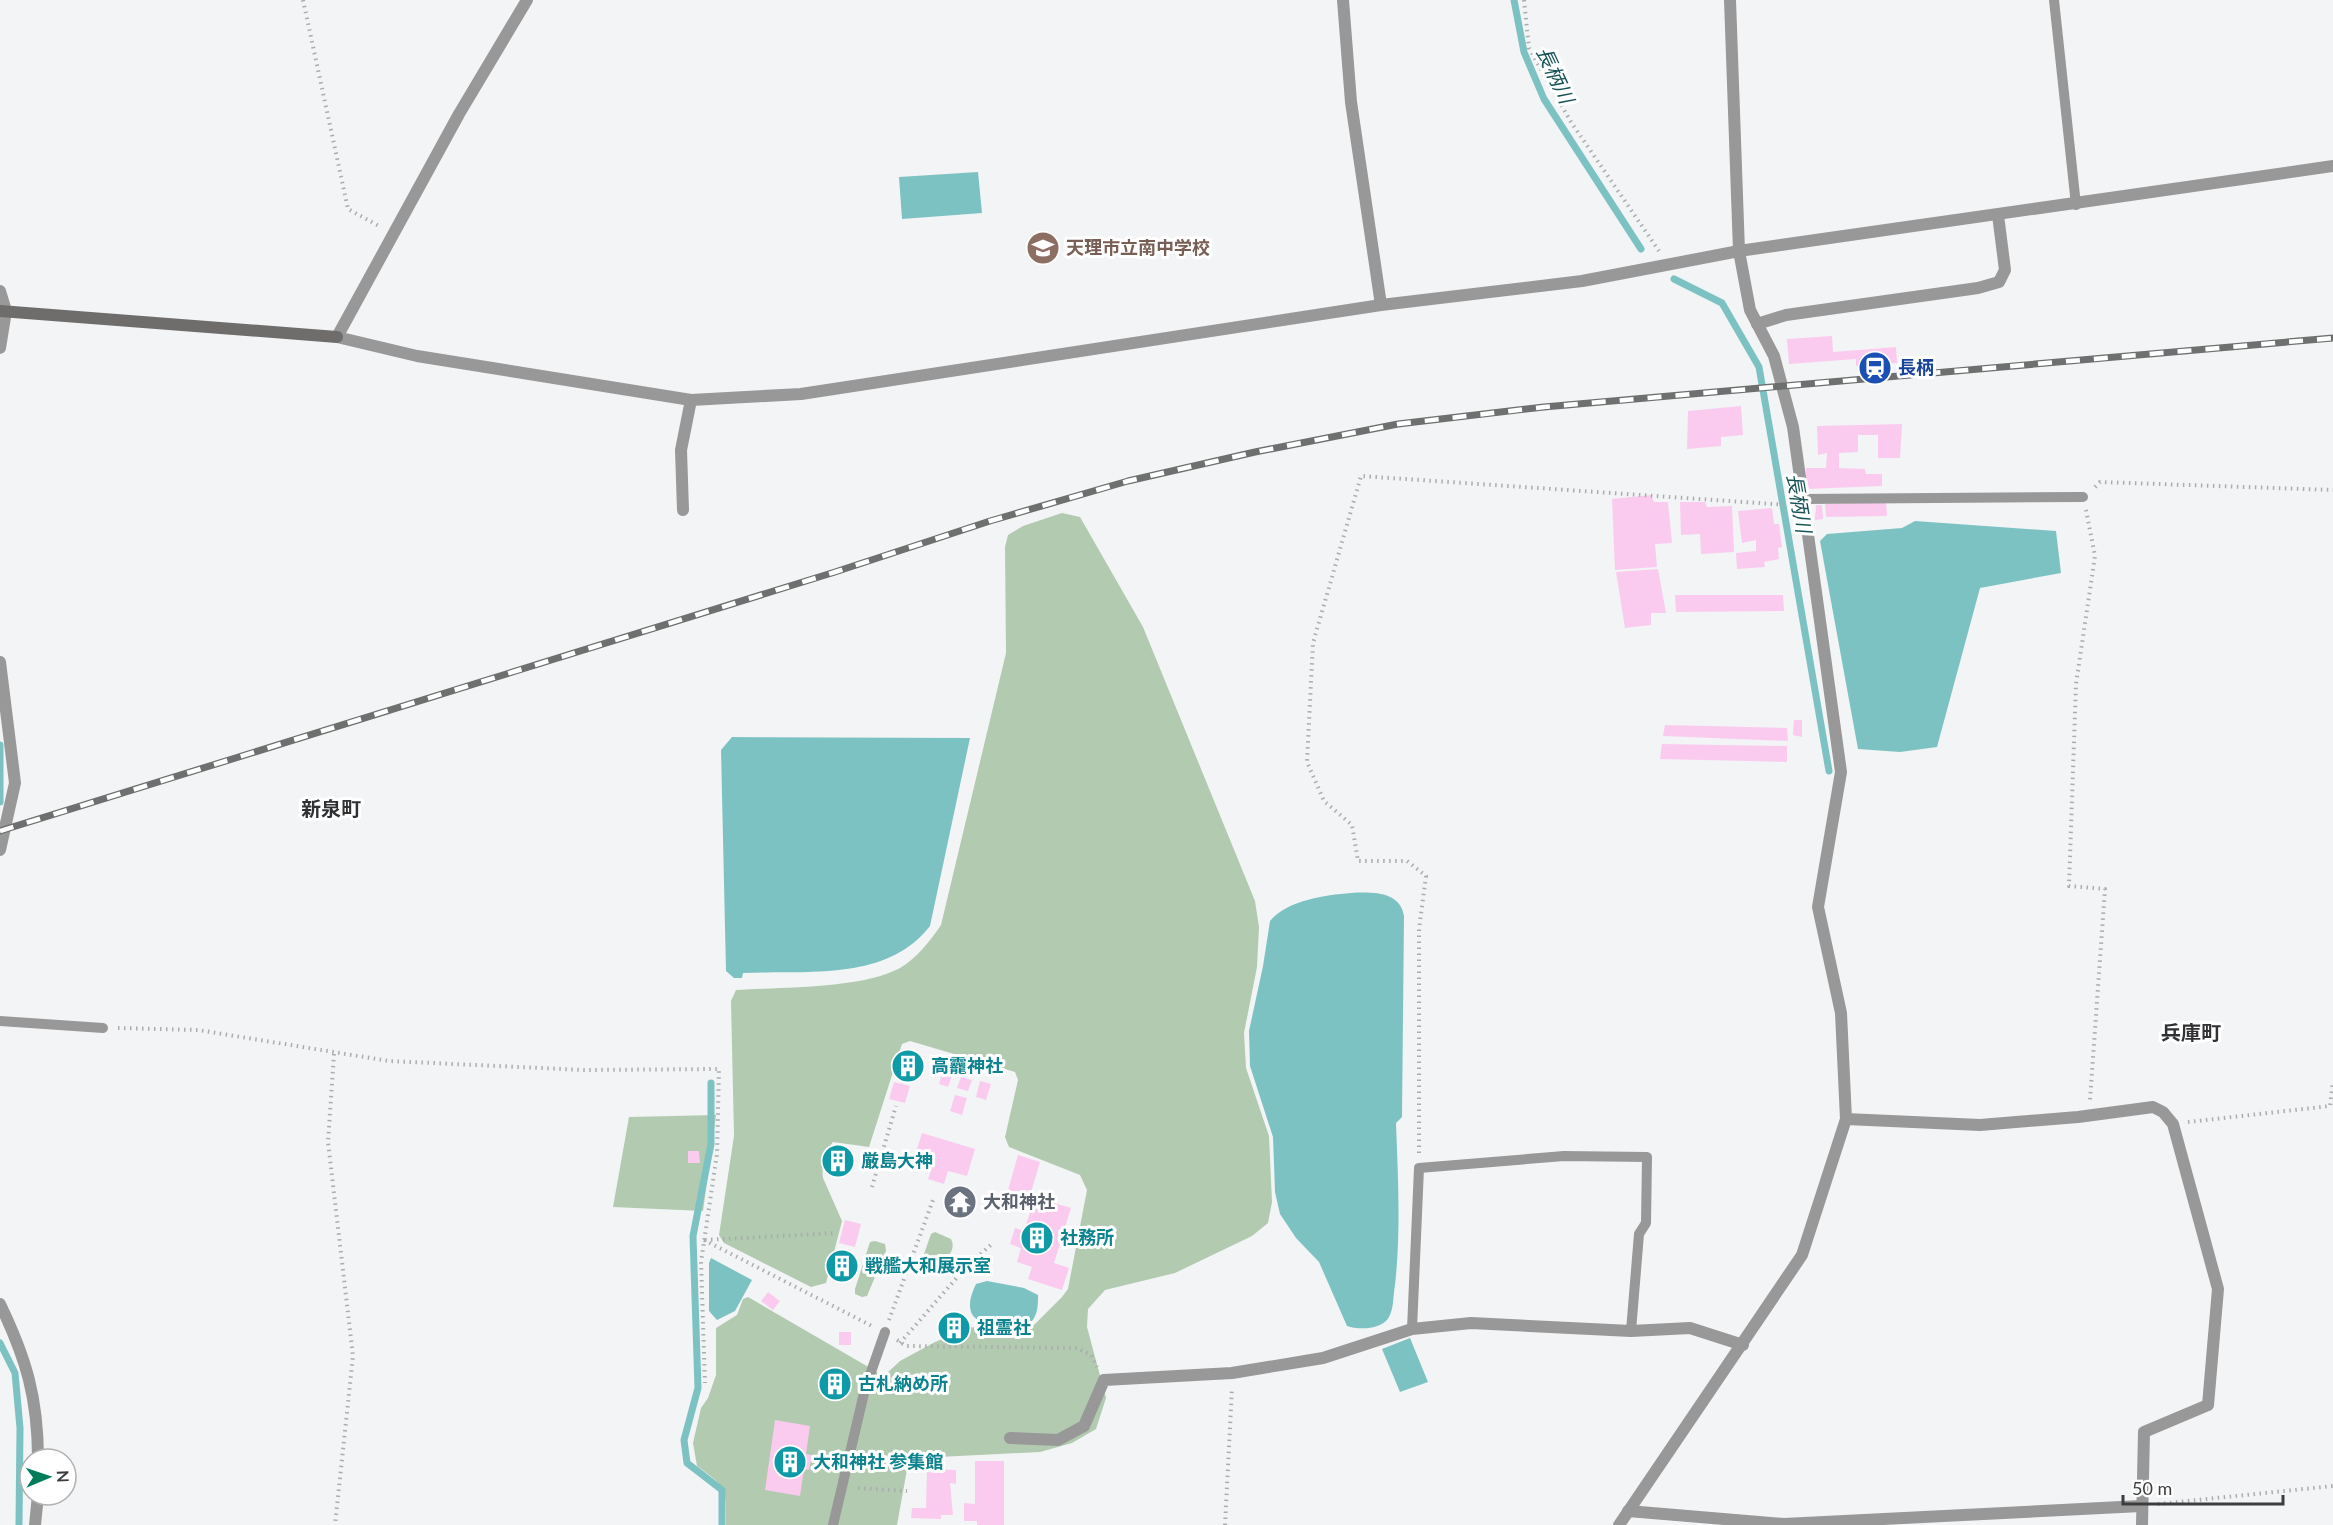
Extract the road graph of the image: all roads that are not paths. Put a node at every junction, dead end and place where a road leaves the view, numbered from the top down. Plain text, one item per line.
1 (527, 0) edge
2 (1344, 0) edge
3 (1730, 0) edge
4 (2054, 0) edge
5 (2333, 166) edge
6 (2076, 205) junction
7 (1998, 215) junction
8 (1739, 251) junction
9 (0, 291) edge
10 (1381, 305) junction
11 (3, 311) edge
12 (1757, 324) junction
13 (337, 337) junction
14 (0, 348) edge
15 (692, 400) junction
16 (2084, 497) road end
17 (1803, 499) junction
18 (683, 510) dead end
19 (0, 662) edge
20 (0, 850) edge
21 (0, 1022) edge
22 (102, 1028) road end
23 (1846, 1119) junction
24 (0, 1304) edge
25 (1412, 1329) junction
26 (1631, 1331) junction
27 (885, 1332) road end
28 (1743, 1345) junction
29 (1010, 1438) dead end
30 (38, 1447) edge
31 (2141, 1506) junction
32 (37, 1507) edge
33 (1628, 1511) junction
34 (35, 1525) edge
35 (833, 1525) edge
36 (1619, 1525) edge
37 (2142, 1525) edge

1 - 13 street
2 - 10 street
3 - 8 street
4 - 6 lane
5 - 6 street
6 - 7 street
7 - 8 street
7 - 12 street
8 - 10 street
8 - 12 street
9 - 11 street
10 - 15 street
11 - 13 street
11 - 14 street
12 - 17 street
13 - 15 street
15 - 18 street
16 - 17 lane
17 - 23 street
19 - 20 street
21 - 22 lane
23 - 28 street
23 - 31 street
24 - 30 street
25 - 26 street
25 - 26 lane
25 - 29 street
26 - 28 street
27 - 35 lane
28 - 33 street
31 - 33 street
31 - 37 street
32 - 34 street
33 - 36 street

